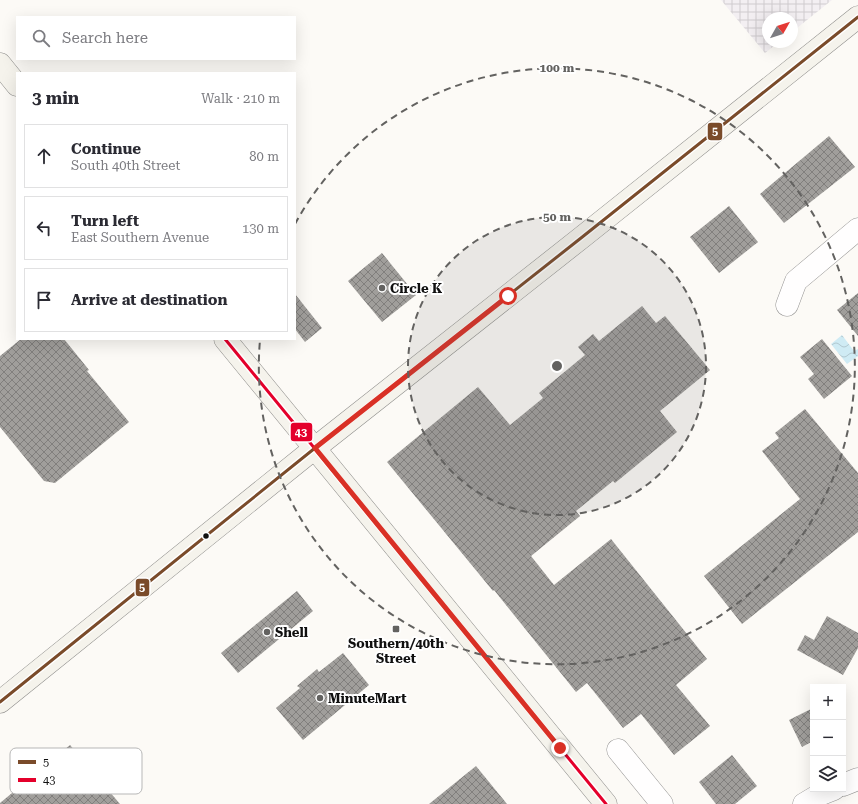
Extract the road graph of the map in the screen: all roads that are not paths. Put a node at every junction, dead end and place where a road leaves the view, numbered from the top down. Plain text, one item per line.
1 (858, 17) edge
2 (0, 64) edge
3 (16, 84) edge
4 (858, 229) edge
5 (787, 304) dead end
6 (226, 340) edge
7 (315, 448) junction
8 (0, 702) edge
9 (618, 750) dead end
10 (858, 779) edge
11 (846, 784) edge
12 (826, 792) edge
13 (606, 804) edge
14 (662, 804) edge
15 (804, 804) edge

1 - 7 main road
2 - 3 main road
4 - 5 street
6 - 7 main road
7 - 8 main road
7 - 13 main road
9 - 14 street
10 - 11 street
12 - 15 street

